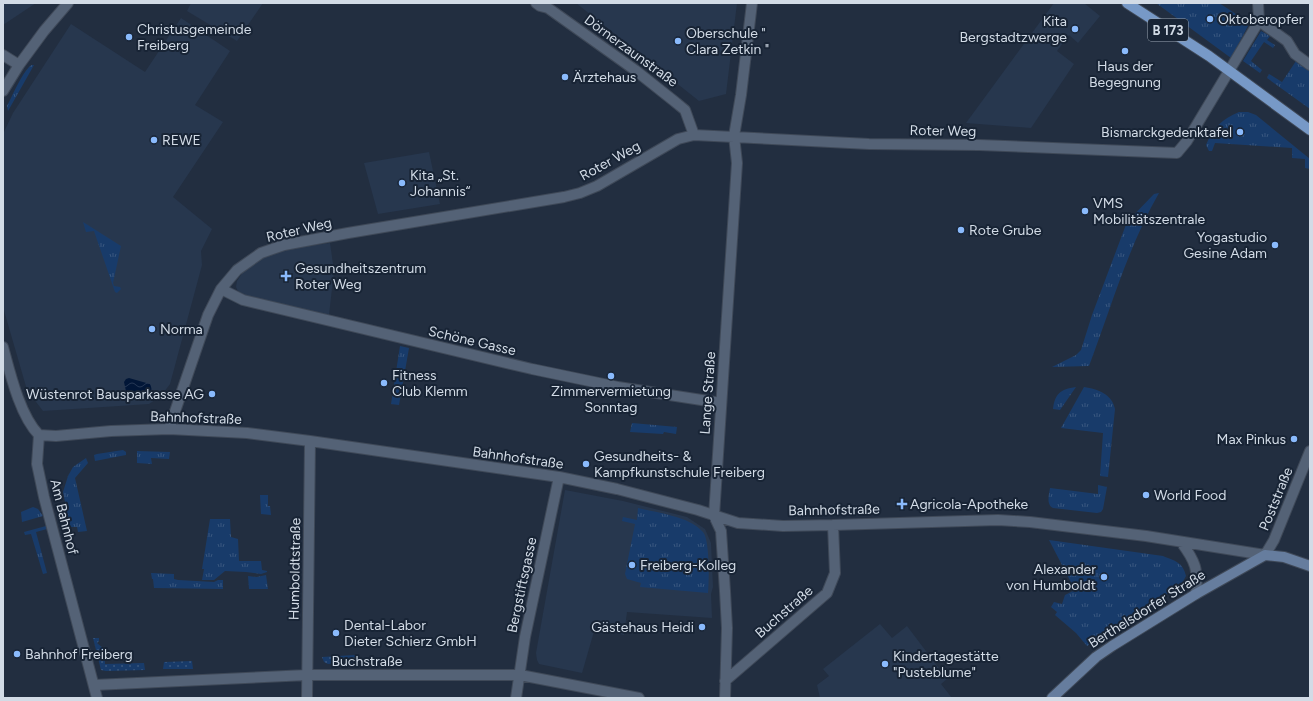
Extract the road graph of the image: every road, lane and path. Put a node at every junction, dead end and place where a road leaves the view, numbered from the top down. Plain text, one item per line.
1 (68, 3) edge
2 (752, 3) edge
3 (1127, 3) edge
4 (1258, 3) edge
5 (538, 4) edge
6 (1259, 21) junction
7 (3, 54) edge
8 (20, 65) junction
9 (1310, 65) edge
10 (1229, 71) junction
11 (3, 91) edge
12 (1310, 130) edge
13 (694, 135) junction
14 (734, 136) junction
15 (221, 289) junction
16 (3, 347) edge
17 (721, 404) junction
18 (169, 429) junction
19 (39, 435) junction
20 (310, 441) junction
21 (1310, 451) edge
22 (559, 477) junction
23 (714, 516) junction
24 (833, 525) junction
25 (1181, 542) junction
26 (1265, 555) junction
27 (1310, 566) edge
28 (1196, 594) junction
29 (307, 675) junction
30 (520, 675) junction
31 (725, 681) junction
32 (94, 685) junction
33 (97, 698) edge
34 (308, 698) edge
35 (516, 698) edge
36 (638, 698) edge
37 (725, 698) edge
38 (1052, 698) edge

1 - 8 street
2 - 14 street, Lange Straße
3 - 10 main road, B 173
4 - 6 street
5 - 13 street, Dörnerzaunstraße
6 - 9 street
6 - 10 street
7 - 8 street
8 - 11 street
10 - 12 main road, B 173
10 - 14 street, Roter Weg
13 - 14 street, Roter Weg
13 - 15 street, Roter Weg
14 - 17 street, Lange Straße
15 - 17 street, Schöne Gasse
15 - 18 street, Roter Weg
16 - 19 street
17 - 23 street, Lange Straße
18 - 19 street, Bahnhofstraße
18 - 20 street, Bahnhofstraße
19 - 32 street, Am Bahnhof
20 - 22 street, Bahnhofstraße
20 - 29 street, Humboldtstraße
21 - 26 street, Poststraße
22 - 23 street, Bahnhofstraße
22 - 30 street, Bergstiftsgasse
23 - 24 street, Bahnhofstraße
23 - 31 street, Lange Straße
24 - 25 street, Bahnhofstraße
24 - 31 street, Buchstraße
25 - 26 street, Bahnhofstraße
25 - 28 street
26 - 27 street
26 - 28 street, Berthelsdorfer Straße
28 - 38 street, Berthelsdorfer Straße
29 - 30 street, Buchstraße
29 - 32 street, Buchstraße
29 - 34 street, Humboldtstraße
30 - 35 street, Bergstiftsgasse
30 - 36 street, Buchstraße
31 - 37 street, Lange Straße
32 - 33 street, Am Bahnhof

